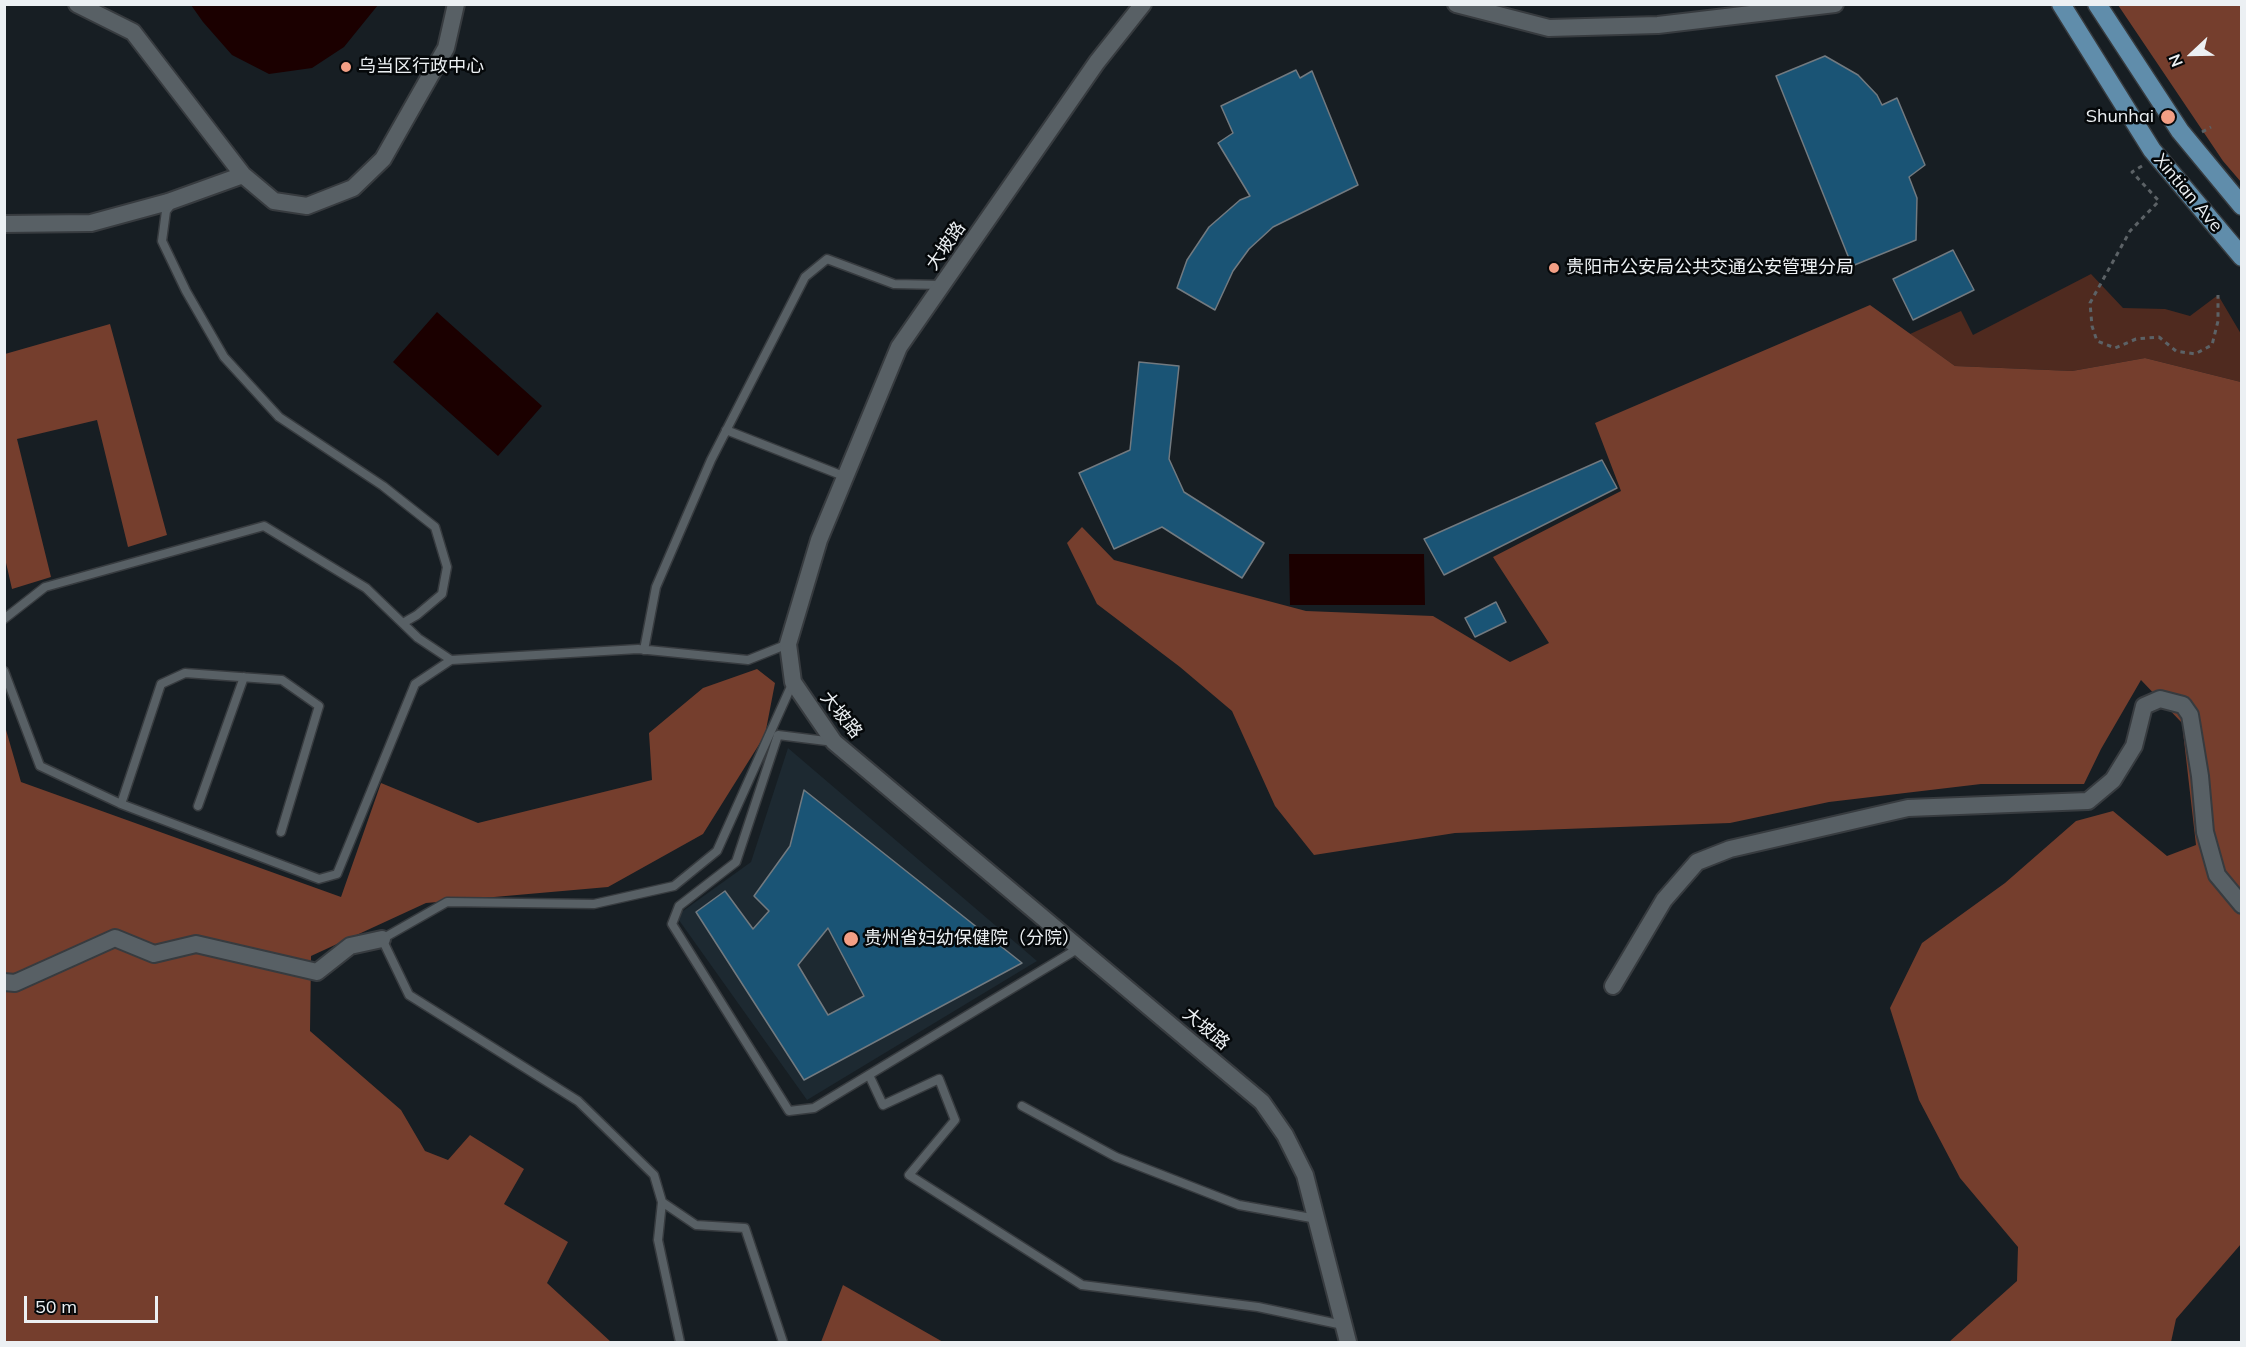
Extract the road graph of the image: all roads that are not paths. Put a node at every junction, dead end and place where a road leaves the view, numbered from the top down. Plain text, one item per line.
1 (77, 4) edge
2 (456, 4) edge
3 (1143, 4) edge
4 (1456, 4) edge
5 (1835, 4) edge
6 (2061, 4) edge
7 (2097, 4) edge
8 (243, 175) junction
9 (174, 200) junction
10 (2241, 206) edge
11 (4, 224) edge
12 (2241, 257) edge
13 (943, 285) junction
14 (726, 430) junction
15 (846, 477) junction
16 (4, 619) edge
17 (403, 623) junction
18 (788, 644) junction
19 (644, 650) junction
20 (451, 660) junction
21 (4, 671) edge
22 (244, 677) junction
23 (793, 682) junction
24 (834, 742) junction
25 (121, 804) junction
26 (198, 806) dead end
27 (280, 832) dead end
28 (2241, 905) edge
29 (382, 939) junction
30 (1079, 948) junction
31 (4, 982) edge
32 (1613, 986) dead end
33 (869, 1075) junction
34 (1022, 1106) dead end
35 (662, 1202) junction
36 (1317, 1219) junction
37 (1344, 1325) junction
38 (680, 1342) edge
39 (783, 1342) edge
40 (1348, 1342) edge

1 - 8 street
2 - 8 street
3 - 13 street, 大坡路
4 - 5 street
6 - 12 main road, Xintian Ave
7 - 10 main road, Xintian Ave
8 - 9 street
9 - 11 street
9 - 17 lane
13 - 14 lane
13 - 15 street, 大坡路
14 - 15 lane
14 - 19 lane
15 - 18 street, 大坡路
16 - 17 lane
17 - 20 lane
18 - 19 lane
18 - 23 street, 大坡路
19 - 20 lane
20 - 25 lane
21 - 25 lane
22 - 25 lane
22 - 26 lane
22 - 27 lane
23 - 24 street, 大坡路
23 - 29 lane
24 - 30 street, 大坡路
24 - 33 lane
28 - 32 street
29 - 31 street
29 - 35 lane
30 - 33 lane
30 - 36 street, 大坡路
33 - 37 lane
34 - 36 lane
35 - 38 lane
35 - 39 lane
36 - 37 street, 大坡路
37 - 40 street, 大坡路

